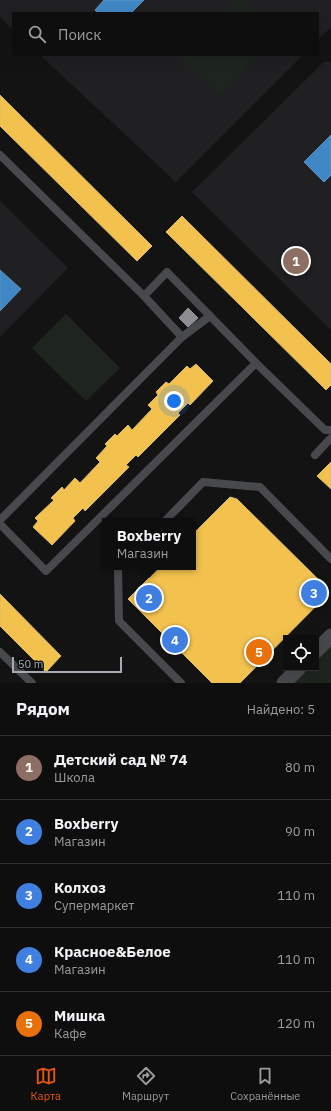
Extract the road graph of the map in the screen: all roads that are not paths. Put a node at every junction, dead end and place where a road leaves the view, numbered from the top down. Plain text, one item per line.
1 (0, 154) edge
2 (144, 296) junction
3 (210, 316) junction
4 (182, 337) junction
5 (256, 363) junction
6 (331, 430) edge
7 (331, 438) edge
8 (315, 455) dead end
9 (168, 518) edge
10 (0, 520) edge
11 (0, 524) edge
12 (331, 559) edge
13 (118, 570) edge
14 (331, 636) edge
15 (319, 648) edge
16 (0, 652) edge
17 (296, 671) edge
18 (32, 683) edge
19 (181, 683) edge
20 (284, 683) edge

1 - 2 lane
2 - 3 lane
2 - 4 lane
3 - 4 lane
3 - 5 lane
4 - 10 lane
5 - 6 lane
5 - 11 lane
7 - 8 lane
9 - 12 lane
13 - 19 lane
14 - 15 street
16 - 18 lane
17 - 20 street

